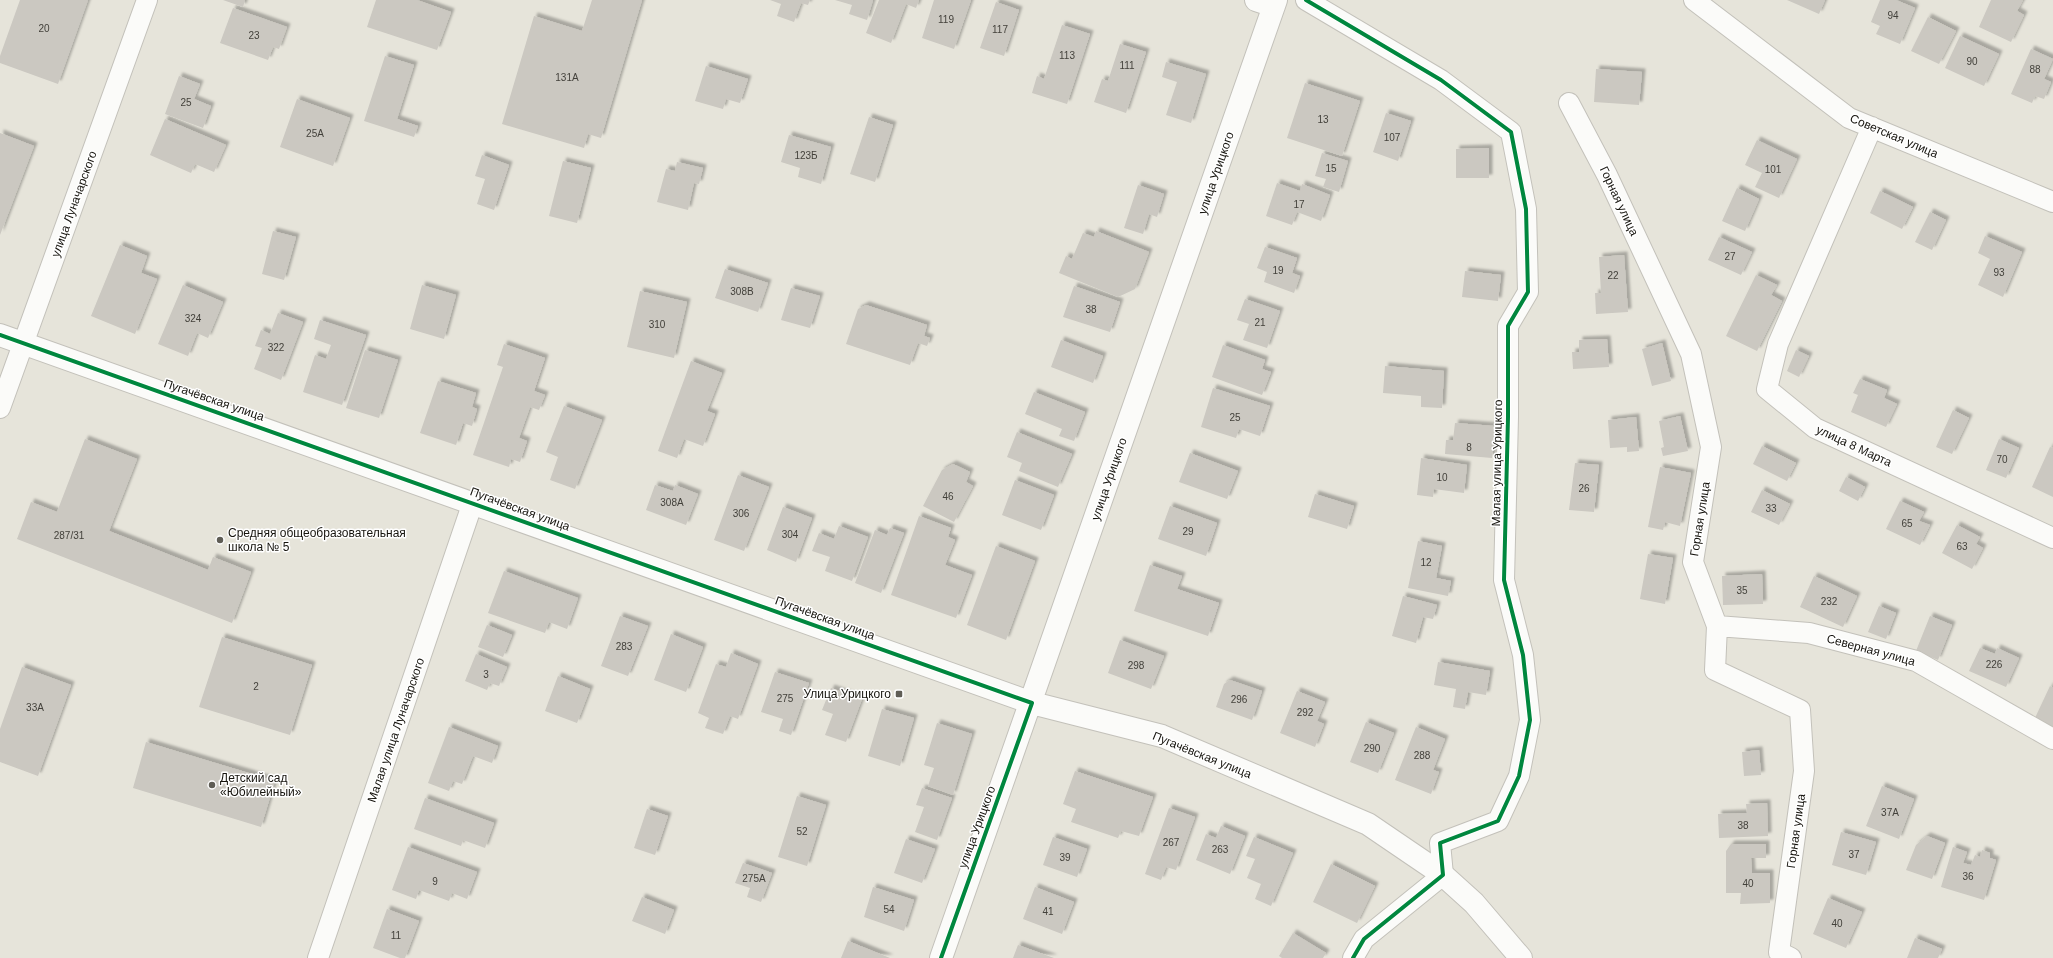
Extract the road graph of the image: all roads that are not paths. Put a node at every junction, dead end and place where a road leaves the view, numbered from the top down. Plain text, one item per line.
1 (147, 0) edge
2 (1306, 0) edge
3 (1694, 0) edge
4 (1269, 2) edge
5 (1569, 103) dead end
6 (1872, 127) junction
7 (2053, 202) edge
8 (0, 335) edge
9 (25, 344) junction
10 (0, 408) edge
11 (473, 502) junction
12 (2053, 538) edge
13 (1718, 626) junction
14 (1032, 702) junction
15 (2053, 739) edge
16 (1442, 875) junction
17 (1785, 955) edge
18 (318, 958) edge
19 (941, 958) edge
20 (1353, 958) edge
21 (1521, 958) edge

1 - 9 street, улица Луначарского
2 - 16 street, Малая улица Урицкого
3 - 6 street, Советская улица
4 - 14 street, улица Урицкого
5 - 13 street, Горная улица
6 - 7 street, Советская улица
6 - 12 street, улица 8 Марта
8 - 9 street, Пугачёвская улица
9 - 10 street, улица Луначарского
9 - 11 street, Пугачёвская улица
11 - 14 street, Пугачёвская улица
11 - 18 street, Малая улица Луначарского
13 - 15 street, Северная улица
13 - 17 street, Горная улица
14 - 16 street, Пугачёвская улица
14 - 19 street, улица Урицкого
16 - 20 street
16 - 21 street, Пугачёвская улица

